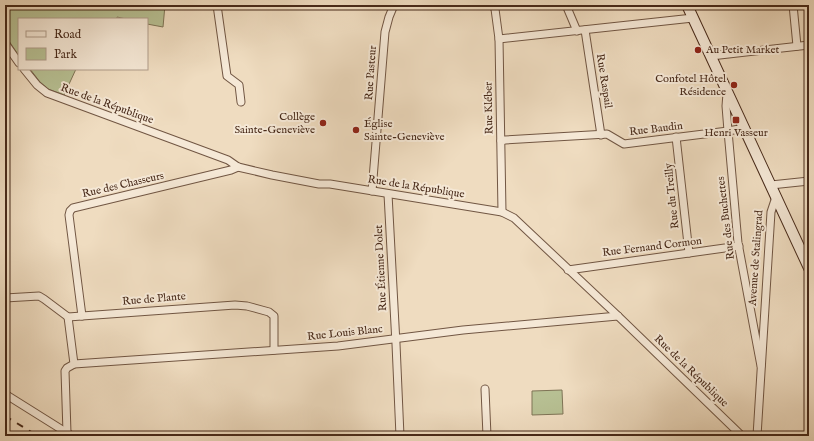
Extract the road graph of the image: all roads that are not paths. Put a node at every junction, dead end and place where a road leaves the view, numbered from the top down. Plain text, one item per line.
1 (217, 5) edge
2 (394, 5) edge
3 (492, 5) edge
4 (566, 5) edge
5 (687, 5) edge
6 (793, 5) edge
7 (694, 18) junction
8 (585, 30) junction
9 (577, 31) junction
10 (499, 38) junction
11 (5, 43) edge
12 (809, 45) edge
13 (796, 46) junction
14 (711, 56) junction
15 (18, 61) edge
16 (25, 70) edge
17 (728, 91) junction
18 (241, 102) dead end
19 (745, 128) junction
20 (728, 131) junction
21 (601, 135) junction
22 (676, 137) junction
23 (501, 141) junction
24 (238, 167) junction
25 (809, 181) edge
26 (770, 184) junction
27 (372, 191) junction
28 (388, 194) junction
29 (776, 196) junction
30 (502, 212) junction
31 (739, 246) junction
32 (689, 253) junction
33 (809, 268) edge
34 (568, 270) junction
35 (5, 298) edge
36 (82, 316) junction
37 (618, 316) junction
38 (68, 317) junction
39 (396, 338) junction
40 (274, 350) junction
41 (74, 364) junction
42 (761, 366) junction
43 (485, 390) dead end
44 (5, 394) edge
45 (70, 435) edge
46 (400, 436) edge
47 (487, 436) edge
48 (742, 436) edge
49 (757, 436) edge

1 - 18 street
2 - 27 street, Rue Pasteur
3 - 10 street, Rue Kléber
4 - 9 street
5 - 7 main road
6 - 13 street
7 - 8 street
7 - 14 main road
8 - 9 street
8 - 21 street, Rue Raspail
9 - 10 street
10 - 23 street, Rue Kléber
11 - 15 street
12 - 13 street
13 - 14 street
14 - 17 main road
16 - 24 street, Rue de la République
17 - 19 main road
17 - 20 street, Rue des Buchettes
19 - 20 street, Rue Baudin
19 - 26 main road
20 - 22 street, Rue Baudin
20 - 31 street, Rue des Buchettes
21 - 22 street, Rue Baudin
21 - 23 street, Rue Baudin
22 - 32 street, Rue du Treilly
23 - 30 street, Rue Kléber
24 - 27 street, Rue de la République
24 - 36 street, Rue des Chasseurs
25 - 26 street
26 - 29 main road
27 - 28 street, Rue de la République
28 - 30 street, Rue de la République
28 - 39 street, Rue Étienne Dolet
29 - 33 main road
29 - 42 street, Avenue de Stalingrad
30 - 34 street, Rue de la République
31 - 32 street, Rue Fernand Cormon
31 - 42 street, Rue des Buchettes
32 - 34 street, Rue Fernand Cormon
34 - 37 street, Rue de la République
35 - 38 street
36 - 38 street, Rue de Plante
36 - 40 street, Rue de Plante
37 - 39 street, Rue Louis Blanc
37 - 48 street, Rue de la République
38 - 41 street
39 - 40 street, Rue Louis Blanc
39 - 46 street, Rue Étienne Dolet
40 - 41 street, Rue Louis Blanc
41 - 45 street
42 - 49 street, Avenue de Stalingrad
43 - 47 street
44 - 45 street

